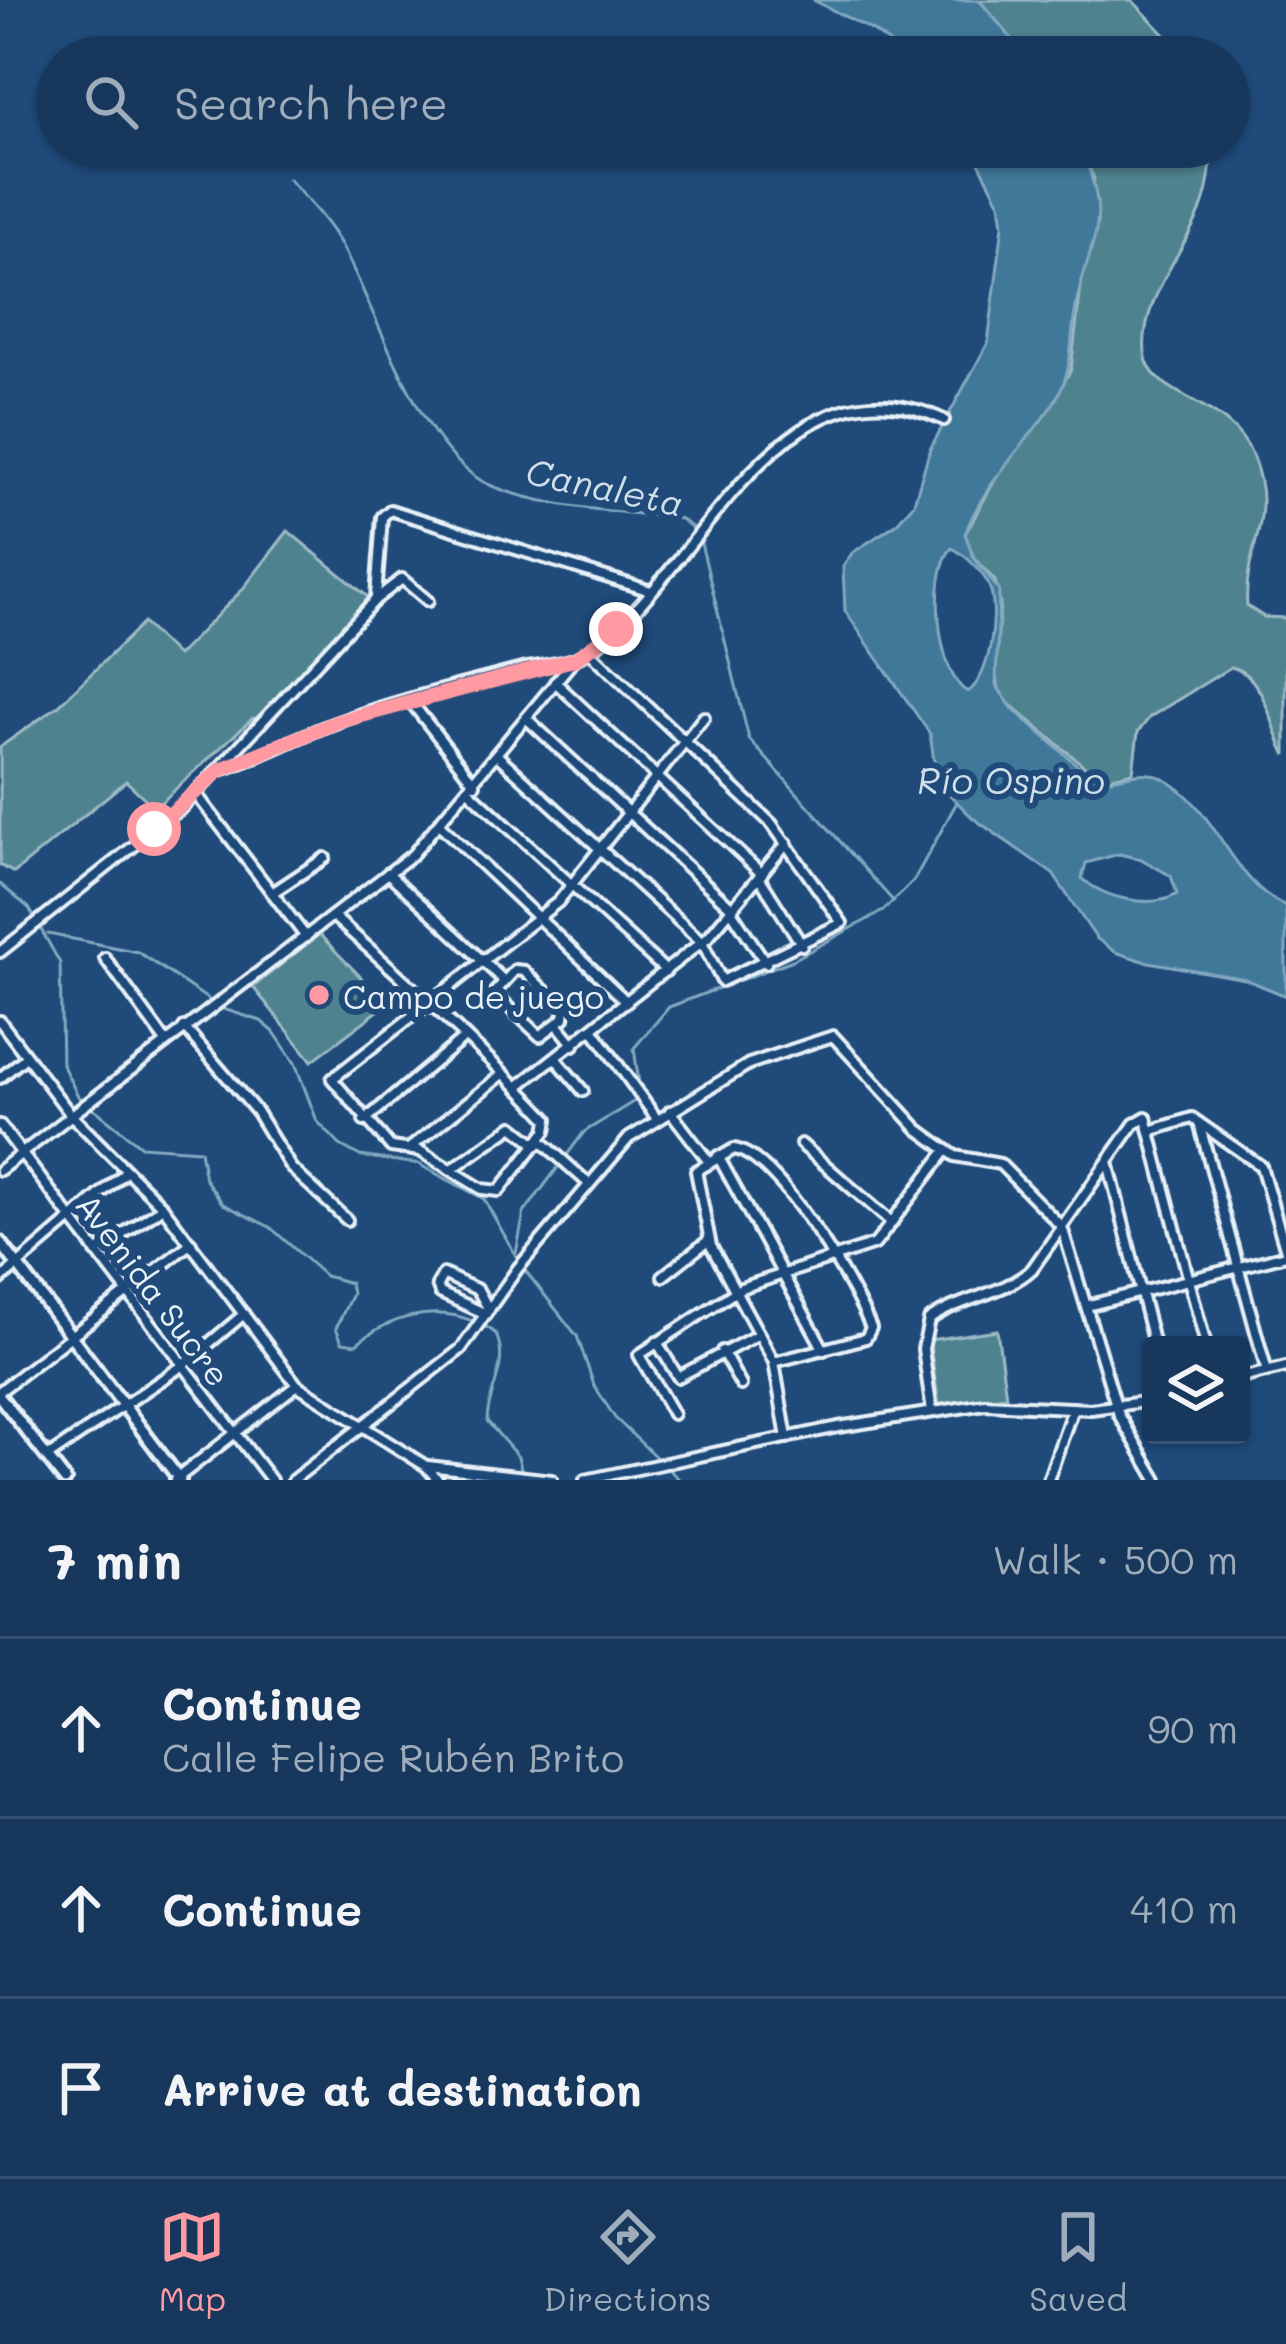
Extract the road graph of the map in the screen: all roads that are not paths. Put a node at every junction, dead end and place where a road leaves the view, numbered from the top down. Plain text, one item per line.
1 (944, 420) dead end
2 (651, 591) junction
3 (376, 598) junction
4 (428, 601) dead end
5 (589, 651) junction
6 (575, 659) junction
7 (555, 682) junction
8 (411, 702) junction
9 (704, 717) dead end
10 (526, 718) junction
11 (686, 743) junction
12 (498, 756) junction
13 (220, 770) junction
14 (658, 777) junction
15 (472, 788) junction
16 (196, 794) junction
17 (630, 814) junction
18 (440, 826) junction
19 (787, 843) junction
20 (602, 851) junction
21 (325, 858) dead end
22 (388, 873) junction
23 (761, 875) junction
24 (573, 886) junction
25 (272, 893) junction
26 (732, 910) junction
27 (333, 916) junction
28 (538, 918) junction
29 (306, 937) junction
30 (702, 942) junction
31 (802, 945) junction
32 (0, 952) edge
33 (106, 958) dead end
34 (483, 960) junction
35 (766, 963) junction
36 (666, 971) junction
37 (502, 979) junction
38 (627, 1002) junction
39 (429, 1005) junction
40 (0, 1021) edge
41 (557, 1024) junction
42 (184, 1028) junction
43 (593, 1030) junction
44 (464, 1038) junction
45 (166, 1042) junction
46 (574, 1045) junction
47 (26, 1057) junction
48 (556, 1059) junction
49 (502, 1073) junction
50 (0, 1078) edge
51 (517, 1087) junction
52 (583, 1091) dead end
53 (670, 1111) junction
54 (71, 1115) junction
55 (657, 1119) junction
56 (364, 1121) junction
57 (1198, 1123) junction
58 (0, 1125) edge
59 (1150, 1131) junction
60 (538, 1142) junction
61 (801, 1144) dead end
62 (408, 1150) junction
63 (946, 1151) junction
64 (21, 1154) junction
65 (713, 1160) junction
66 (1108, 1160) junction
67 (452, 1169) junction
68 (0, 1170) edge
69 (126, 1172) junction
70 (588, 1183) junction
71 (163, 1207) junction
72 (72, 1220) junction
73 (346, 1220) dead end
74 (892, 1223) junction
75 (1062, 1227) junction
76 (709, 1240) junction
77 (0, 1242) edge
78 (191, 1243) junction
79 (96, 1252) junction
80 (1286, 1253) edge
81 (830, 1259) junction
82 (18, 1265) junction
83 (1239, 1269) junction
84 (782, 1274) junction
85 (663, 1276) dead end
86 (0, 1280) edge
87 (1190, 1280) junction
88 (734, 1291) junction
89 (1142, 1293) junction
90 (128, 1294) junction
91 (1089, 1305) junction
92 (244, 1314) junction
93 (483, 1318) junction
94 (759, 1334) junction
95 (72, 1336) junction
96 (1152, 1336) edge
97 (1204, 1336) edge
98 (657, 1342) junction
99 (824, 1350) junction
100 (722, 1351) junction
101 (774, 1362) junction
102 (182, 1366) junction
103 (1286, 1366) edge
104 (1267, 1372) junction
105 (1250, 1376) edge
106 (297, 1385) junction
107 (741, 1385) dead end
108 (0, 1394) edge
109 (1142, 1403) edge
110 (125, 1407) junction
111 (1117, 1407) junction
112 (1073, 1408) junction
113 (932, 1412) junction
114 (674, 1414) dead end
115 (357, 1427) junction
116 (235, 1433) junction
117 (787, 1438) junction
118 (47, 1456) junction
119 (426, 1466) junction
120 (632, 1477) edge
121 (523, 1478) edge
122 (178, 1479) edge
123 (65, 1480) edge
124 (272, 1480) edge
125 (293, 1480) edge
126 (438, 1480) edge
127 (552, 1480) edge
128 (585, 1480) edge
129 (1048, 1480) edge
130 (1157, 1480) edge

1 - 2 street
2 - 3 street
2 - 5 street
3 - 4 street
3 - 13 street
5 - 6 street
5 - 11 street
6 - 7 street
6 - 8 street
7 - 10 street
7 - 14 street
8 - 13 street
8 - 15 street
9 - 11 street
10 - 12 street
10 - 17 street
11 - 14 street
11 - 19 street
12 - 15 street
12 - 20 street
13 - 16 street
14 - 17 street
14 - 23 street
15 - 18 street
15 - 24 street
16 - 25 street
16 - 32 street
17 - 20 street
17 - 26 street
18 - 22 street
18 - 28 street
19 - 23 street
19 - 31 street
20 - 24 street
20 - 30 street
21 - 25 street
22 - 27 street
22 - 34 street
23 - 26 street
23 - 31 street
24 - 28 street
24 - 36 street
25 - 29 street
26 - 30 street
26 - 35 street
27 - 29 street
27 - 39 street
28 - 34 street
28 - 38 street
29 - 42 street
30 - 35 street
30 - 36 street
31 - 35 street
33 - 45 street
34 - 37 street
34 - 39 street
36 - 38 street
37 - 41 street
37 - 41 street
38 - 43 street
39 - 44 street
39 - 56 street
40 - 47 street
41 - 46 street
42 - 45 street
42 - 73 street
43 - 46 street
43 - 55 street
44 - 49 street
44 - 56 street
45 - 54 street
46 - 48 street
47 - 50 street
47 - 54 street
48 - 51 street
48 - 52 street
49 - 51 street
49 - 62 street
51 - 60 street
53 - 55 street
53 - 63 street
53 - 65 street
54 - 64 street
54 - 69 street
55 - 70 street
56 - 62 street
57 - 59 street
57 - 80 street
57 - 83 street
58 - 64 street, Avenida Sucre
59 - 66 street
59 - 87 street
60 - 67 street
60 - 67 street
60 - 70 street
61 - 74 street
62 - 67 street
63 - 74 street
63 - 75 street
64 - 68 street
64 - 72 street, Avenida Sucre
65 - 76 street
65 - 81 street
65 - 84 street
66 - 75 street
66 - 89 street
69 - 71 street
69 - 72 street
70 - 93 street
71 - 78 street
71 - 79 street
72 - 79 street, Avenida Sucre
72 - 82 street
74 - 81 street
75 - 91 street
75 - 113 street
76 - 85 street
76 - 88 street
77 - 82 main road
78 - 90 street
78 - 92 street
79 - 90 street, Avenida Sucre
80 - 83 street
81 - 84 street
81 - 99 street
82 - 86 street
82 - 95 main road
83 - 87 street
83 - 104 street
84 - 88 street
84 - 99 street
87 - 89 street
87 - 97 street
88 - 94 street
88 - 98 street
89 - 91 street
89 - 96 street
90 - 95 street
90 - 102 street, Avenida Sucre
91 - 111 street
92 - 102 street
92 - 106 street
93 - 93 street
93 - 115 street
94 - 100 street
94 - 101 street
95 - 108 street
95 - 110 main road
98 - 100 street
98 - 114 street
99 - 101 street
100 - 107 street
101 - 117 street
102 - 110 street
102 - 116 street, Avenida Sucre
103 - 104 street
104 - 105 street
106 - 115 street
106 - 116 street
108 - 118 main road
109 - 111 street
110 - 118 street
110 - 122 main road
111 - 112 street
111 - 130 street
112 - 113 street
112 - 129 street
113 - 117 street
115 - 119 street
115 - 125 street
116 - 122 street
116 - 124 street, Avenida Sucre
117 - 120 street
118 - 123 main road
119 - 121 street
119 - 126 street
120 - 128 street
121 - 127 street

